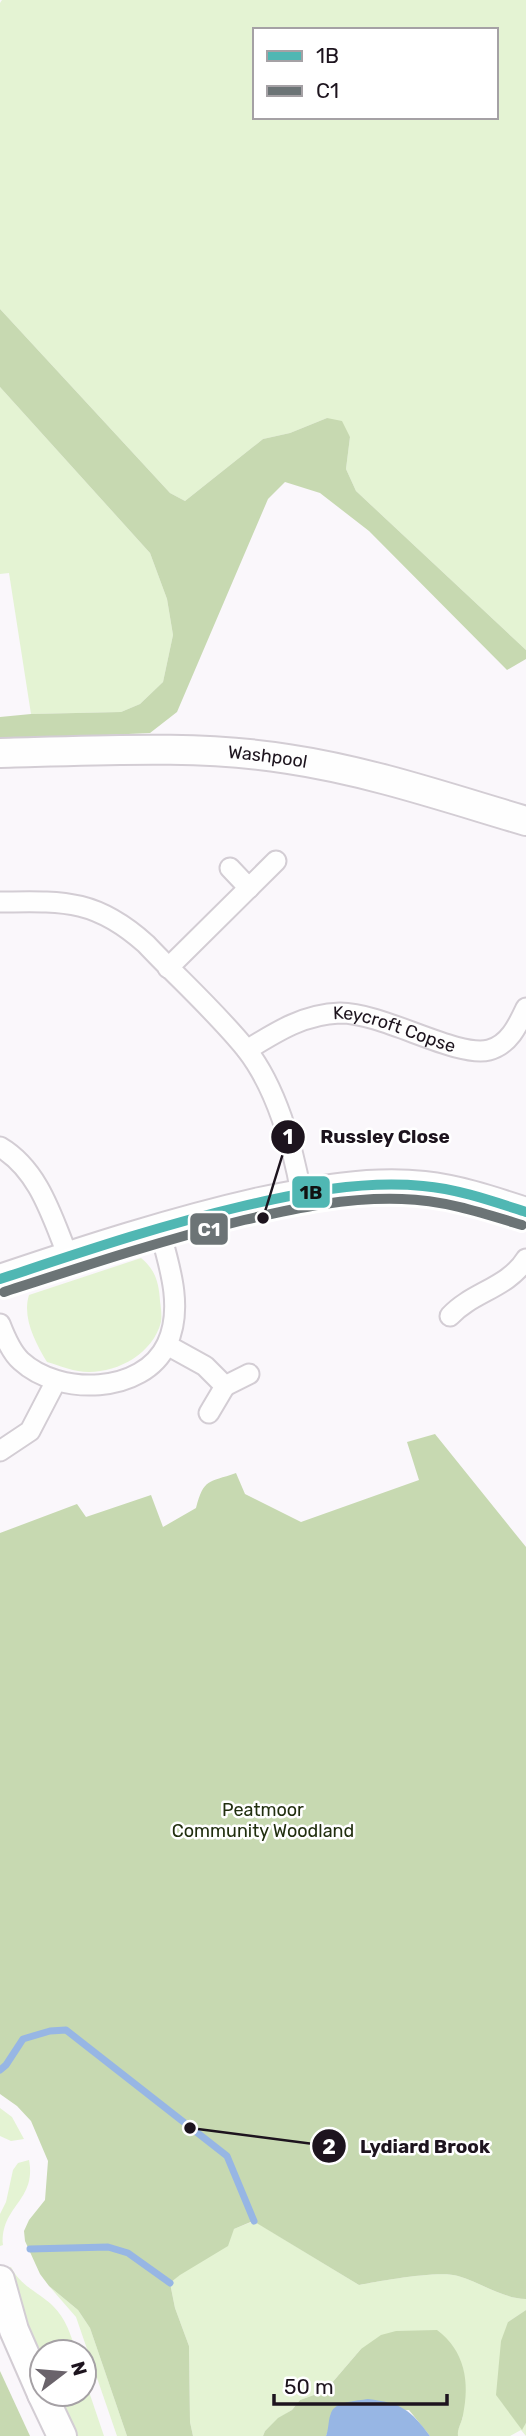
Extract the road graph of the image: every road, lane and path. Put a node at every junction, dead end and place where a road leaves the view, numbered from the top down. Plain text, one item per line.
1 (0, 753) edge
2 (526, 821) edge
3 (276, 861) dead end
4 (230, 867) dead end
5 (249, 888) junction
6 (0, 902) edge
7 (168, 968) junction
8 (526, 1008) edge
9 (247, 1050) junction
10 (0, 1147) edge
11 (301, 1193) junction
12 (526, 1212) edge
13 (159, 1228) junction
14 (68, 1256) junction
15 (526, 1259) edge
16 (0, 1279) edge
17 (450, 1316) dead end
18 (0, 1324) edge
19 (167, 1345) junction
20 (249, 1374) dead end
21 (56, 1381) junction
22 (225, 1386) junction
23 (209, 1413) dead end
24 (0, 1451) edge
25 (0, 2280) edge
26 (7, 2322) edge
27 (28, 2365) edge
28 (49, 2408) edge
29 (62, 2436) edge

1 - 2 street, Washpool
3 - 5 street
4 - 5 street
5 - 7 street
6 - 7 street
7 - 9 street
8 - 9 street, Keycroft Copse
9 - 11 street
10 - 14 street
11 - 12 street
11 - 13 street
13 - 14 street
13 - 19 street
14 - 16 street
15 - 17 street
18 - 21 street
19 - 21 street
19 - 22 street
20 - 22 street
21 - 24 street
22 - 23 street
25 - 26 street
26 - 27 street
28 - 29 street

